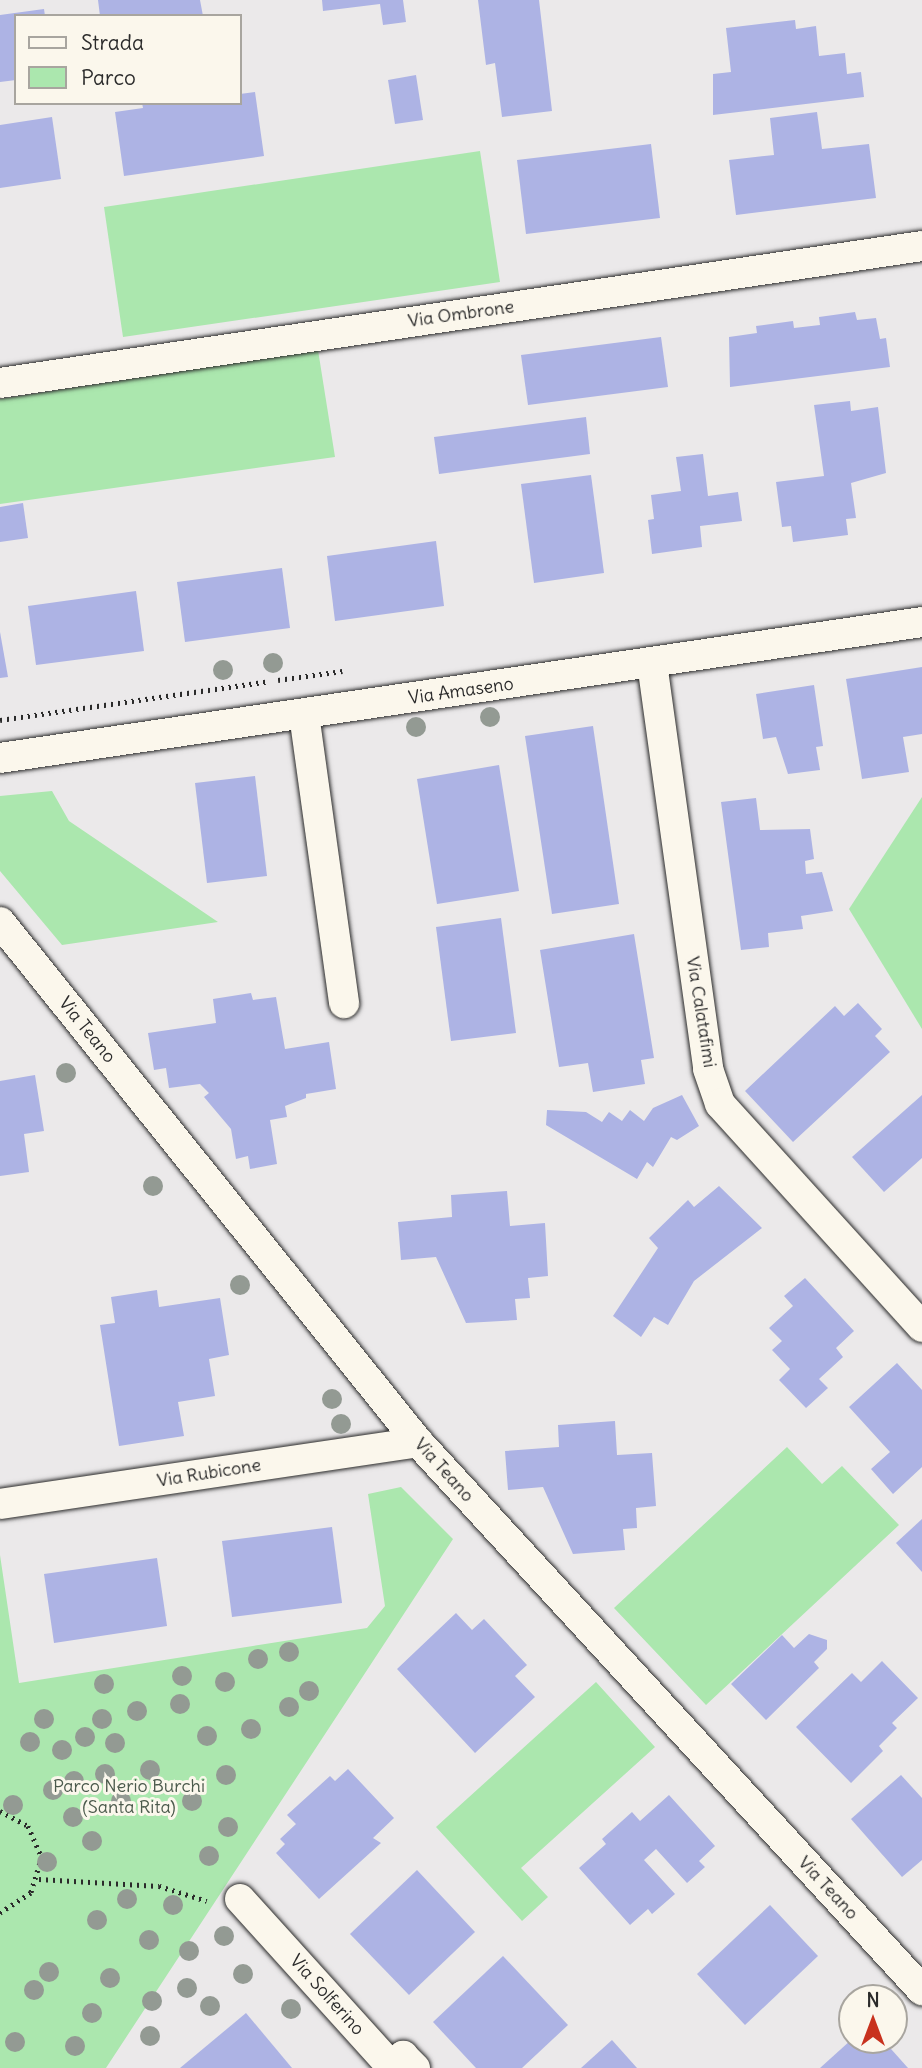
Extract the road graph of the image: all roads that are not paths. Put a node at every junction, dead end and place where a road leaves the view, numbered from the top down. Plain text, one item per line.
1 (922, 246) edge
2 (0, 383) edge
3 (922, 622) edge
4 (652, 663) junction
5 (304, 714) junction
6 (0, 758) edge
7 (0, 922) edge
8 (344, 1003) dead end
9 (922, 1326) edge
10 (418, 1442) junction
11 (0, 1504) edge
12 (227, 1901) road end
13 (922, 1990) edge
14 (415, 2068) edge

1 - 2 street, Via Ombrone
3 - 4 street, Via Amaseno
4 - 5 street, Via Amaseno
4 - 9 street, Via Calatafimi
5 - 6 street, Via Amaseno
5 - 8 street
7 - 10 street, Via Teano
10 - 11 street, Via Rubicone
10 - 13 street, Via Teano
12 - 14 street, Via Solferino

